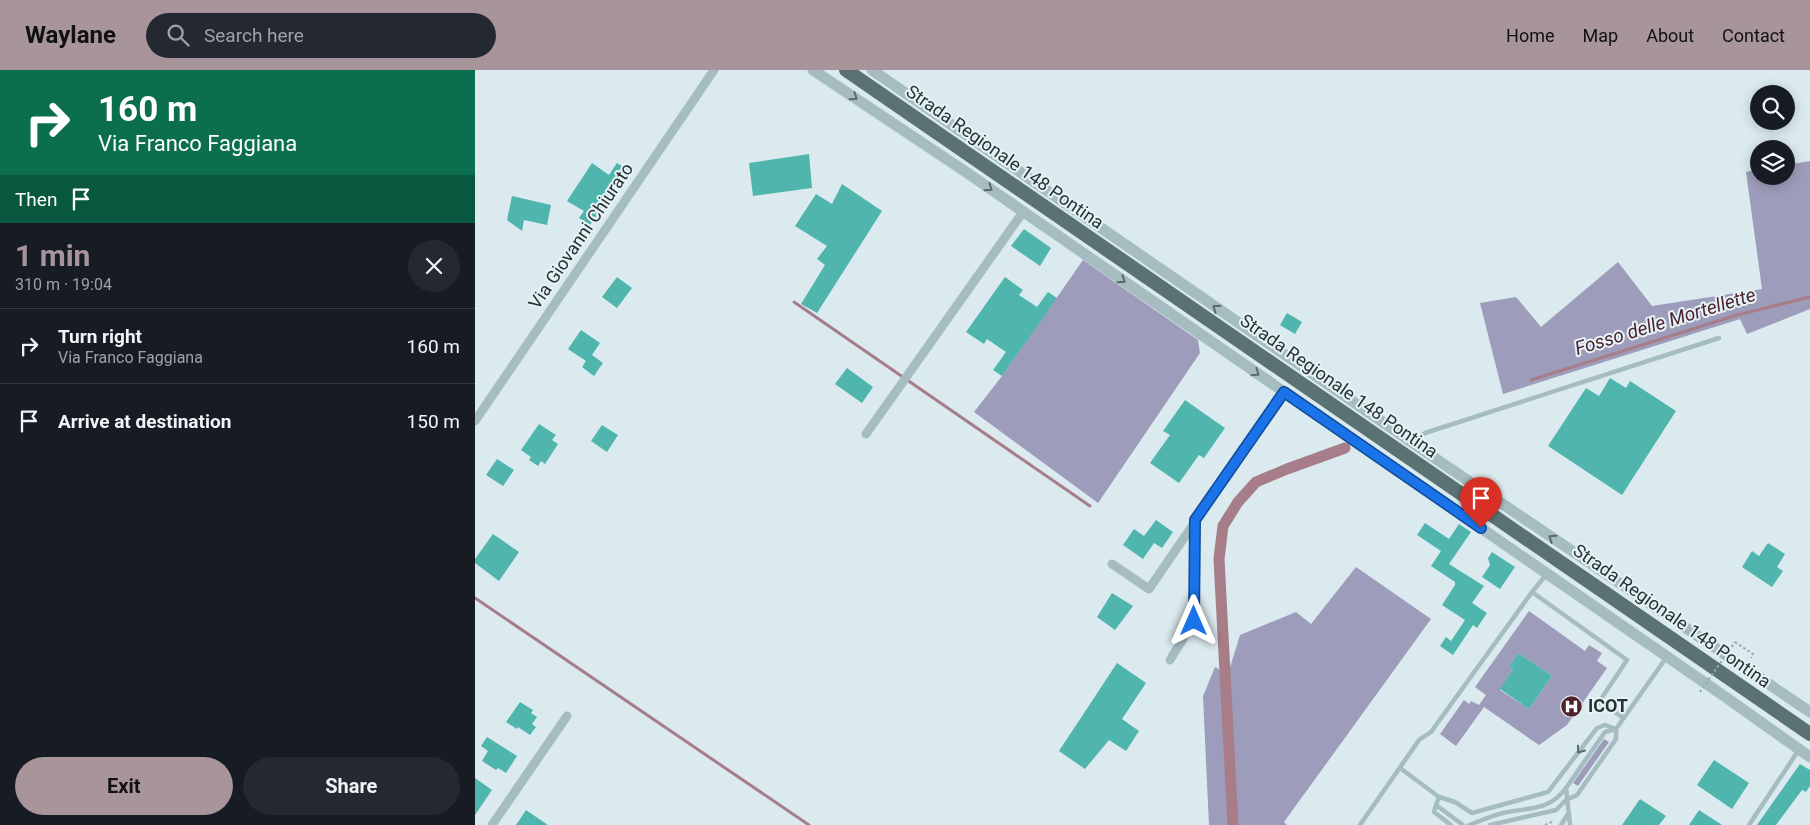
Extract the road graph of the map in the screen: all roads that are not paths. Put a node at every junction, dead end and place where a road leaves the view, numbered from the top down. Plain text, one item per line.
1 (714, 70) edge
2 (813, 70) edge
3 (846, 70) edge
4 (872, 70) edge
5 (1023, 212) junction
6 (1719, 338) dead end
7 (1284, 392) junction
8 (475, 420) edge
9 (866, 434) dead end
10 (1412, 442) junction
11 (1195, 520) junction
12 (1112, 564) dead end
13 (1547, 574) junction
14 (1532, 592) junction
15 (1667, 657) junction
16 (1170, 660) dead end
17 (1810, 712) edge
18 (567, 716) dead end
19 (1623, 718) junction
20 (1616, 729) junction
21 (1810, 734) edge
22 (1799, 750) junction
23 (1810, 758) edge
24 (1400, 768) junction
25 (1566, 788) junction
26 (1439, 797) junction
27 (1566, 800) junction
28 (1436, 805) junction
29 (1568, 814) junction
30 (493, 825) edge
31 (1360, 825) edge
32 (1451, 825) edge
33 (1463, 825) edge
34 (1469, 825) edge
35 (1490, 825) edge
36 (1561, 825) edge
37 (1569, 825) edge
38 (1749, 825) edge

1 - 8 street, Via Giovanni Chiurato
2 -> 5 street
3 - 21 main road, Strada Regionale 148 Pontina
10 -> 4 street
5 -> 7 street
5 - 9 street
6 - 10 lane
7 - 11 street
7 - 13 street
17 -> 10 street
11 - 12 street
11 - 16 street
13 - 14 lane
13 - 15 street
14 - 19 lane
14 - 24 lane
15 - 19 lane
15 - 22 street
18 - 30 street
19 - 20 lane
20 - 25 lane
20 -> 26 lane
20 - 27 lane
22 - 23 street
22 - 38 lane
24 - 26 lane
24 - 31 lane
25 - 27 lane
25 - 34 lane
26 - 28 lane
27 - 29 lane
27 - 35 lane
28 - 32 lane
28 - 33 lane
29 - 36 lane
29 - 37 lane

